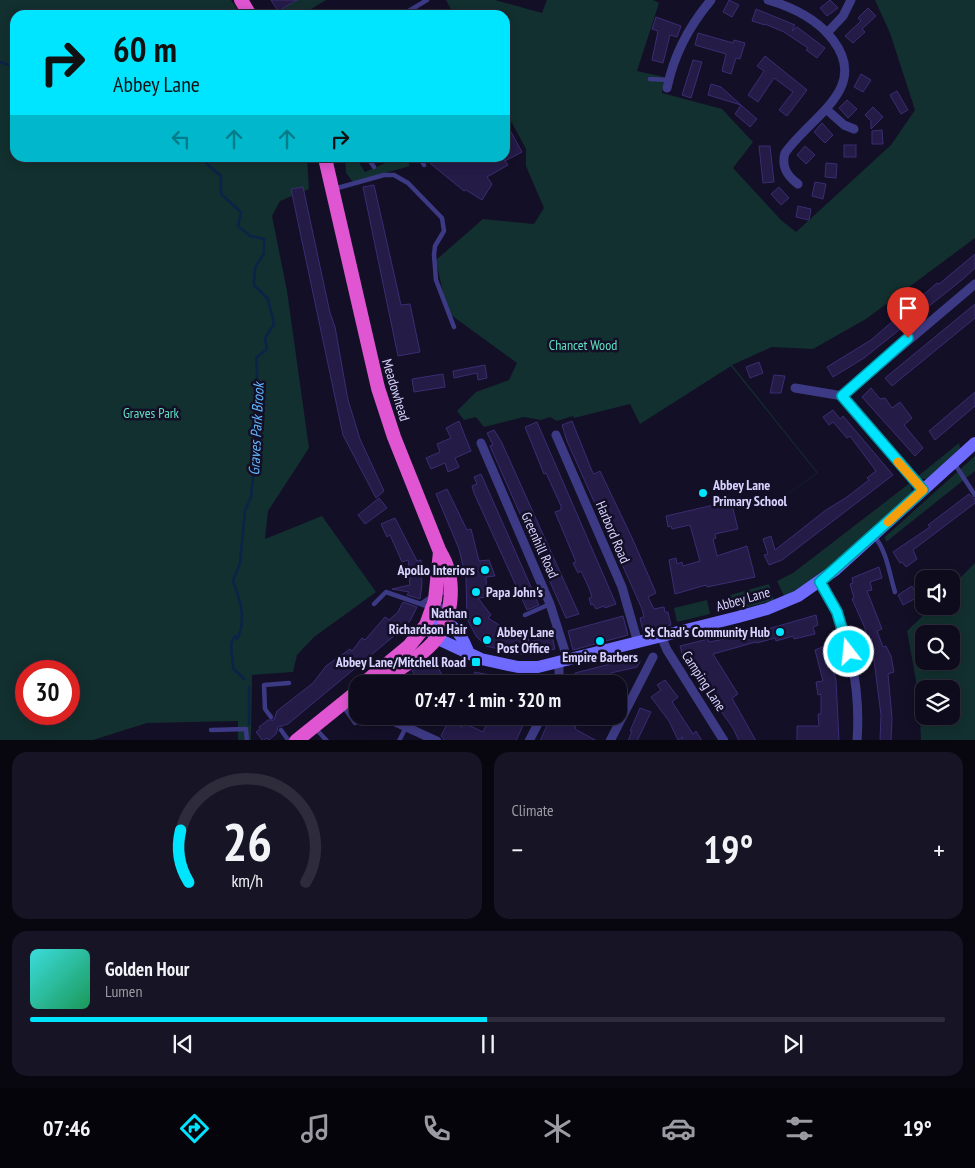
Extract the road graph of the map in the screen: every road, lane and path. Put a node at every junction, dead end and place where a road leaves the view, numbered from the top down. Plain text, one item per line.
1 (427, 0) edge
2 (711, 0) edge
3 (768, 0) edge
4 (851, 0) edge
5 (410, 10) edge
6 (827, 33) junction
7 (650, 79) dead end
8 (668, 84) joint
9 (826, 109) junction
10 (854, 129) dead end
11 (326, 162) edge
12 (371, 162) edge
13 (422, 162) edge
14 (424, 165) dead end
15 (374, 167) dead end
16 (798, 184) dead end
17 (333, 190) junction
18 (975, 284) edge
19 (454, 327) dead end
20 (795, 388) dead end
21 (842, 396) junction
22 (556, 435) dead end
23 (481, 443) dead end
24 (975, 443) edge
25 (953, 462) junction
26 (923, 490) junction
27 (975, 495) edge
28 (874, 535) junction
29 (820, 582) junction
30 (894, 592) dead end
31 (446, 596) junction
32 (374, 604) dead end
33 (550, 604) junction
34 (427, 606) junction
35 (525, 615) dead end
36 (444, 622) junction
37 (426, 625) junction
38 (662, 636) junction
39 (436, 638) junction
40 (638, 642) junction
41 (468, 652) junction
42 (653, 657) dead end
43 (564, 662) junction
44 (374, 675) edge
45 (389, 675) edge
46 (560, 675) edge
47 (289, 683) dead end
48 (349, 700) edge
49 (342, 704) junction
50 (349, 714) edge
51 (271, 717) dead end
52 (402, 725) edge
53 (537, 725) edge
54 (313, 727) junction
55 (406, 727) junction
56 (211, 730) dead end
57 (280, 730) dead end
58 (246, 740) edge
59 (288, 740) edge
60 (296, 740) edge
61 (327, 740) edge
62 (399, 740) edge
63 (437, 740) edge
64 (529, 740) edge
65 (610, 740) edge
66 (724, 740) edge
67 (857, 740) edge

1 - 5 lane
2 - 8 street
3 - 6 street
4 - 6 street
6 - 9 street
7 - 8 lane
9 - 10 street
9 - 16 street
11 - 17 highway, Meadowhead
12 - 15 lane
13 - 14 lane
17 - 19 lane
17 - 31 highway, Meadowhead
18 - 21 street
20 - 21 street
21 - 26 street
22 - 40 street, Harbord Road
23 - 33 street, Greenhill Road
24 - 25 main road, Abbey Lane
25 - 26 main road, Abbey Lane
25 - 27 lane
26 - 28 main road, Abbey Lane
28 - 29 main road, Abbey Lane
28 - 30 lane
29 - 38 main road, Abbey Lane
29 - 67 street
31 - 34 highway
31 - 36 highway
32 - 34 lane
33 - 35 lane
33 - 43 street, Greenhill Road
34 - 37 highway
36 - 37 main road
36 - 39 highway
36 - 41 main road
37 - 39 main road, Abbey Lane
37 - 44 highway
38 - 40 main road, Abbey Lane
38 - 66 street, Camping Lane
39 - 41 main road, Abbey Lane
39 - 45 highway
40 - 43 main road, Abbey Lane
41 - 43 main road, Abbey Lane
42 - 65 street
43 - 46 street
47 - 51 lane
48 - 49 highway
49 - 50 lane
49 - 54 highway
52 - 55 street
53 - 64 street
54 - 60 highway
54 - 61 lane
55 - 62 lane
55 - 63 street
56 - 58 lane
57 - 59 lane

